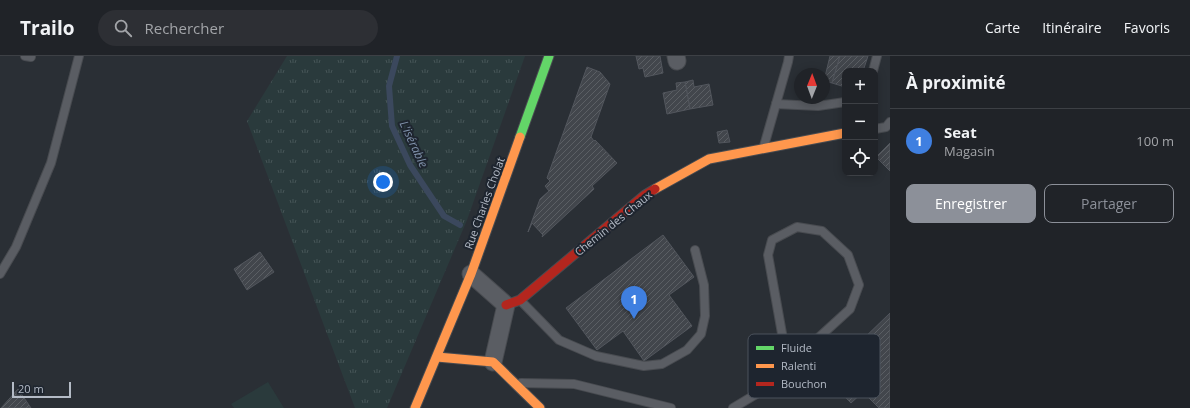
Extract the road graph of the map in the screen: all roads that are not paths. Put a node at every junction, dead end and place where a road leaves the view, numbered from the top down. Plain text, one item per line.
1 (25, 56) edge
2 (31, 56) edge
3 (79, 56) edge
4 (549, 56) edge
5 (789, 56) edge
6 (877, 56) edge
7 (874, 68) edge
8 (842, 102) edge
9 (776, 104) junction
10 (890, 122) edge
11 (878, 129) edge
12 (842, 134) edge
13 (763, 149) junction
14 (695, 250) dead end
15 (0, 274) edge
16 (471, 274) junction
17 (513, 302) junction
18 (782, 334) edge
19 (823, 334) edge
20 (437, 357) junction
21 (493, 362) junction
22 (514, 383) junction
23 (750, 398) edge
24 (415, 408) edge
25 (540, 408) edge
26 (671, 408) edge
27 (733, 408) edge

1 - 2 lane
3 - 15 lane
4 - 16 street, Rue Charles Cholat
5 - 9 lane
6 - 7 lane
8 - 9 lane
9 - 13 lane
10 - 11 lane
12 - 13 street, Chemin des Chaux
13 - 17 street, Chemin des Chaux
14 - 17 lane
16 - 17 street
16 - 20 street, Rue Charles Cholat
17 - 21 street
18 - 19 lane
20 - 21 street
20 - 24 street, Rue Charles Cholat
21 - 22 street
22 - 25 street
22 - 26 lane
23 - 27 lane

